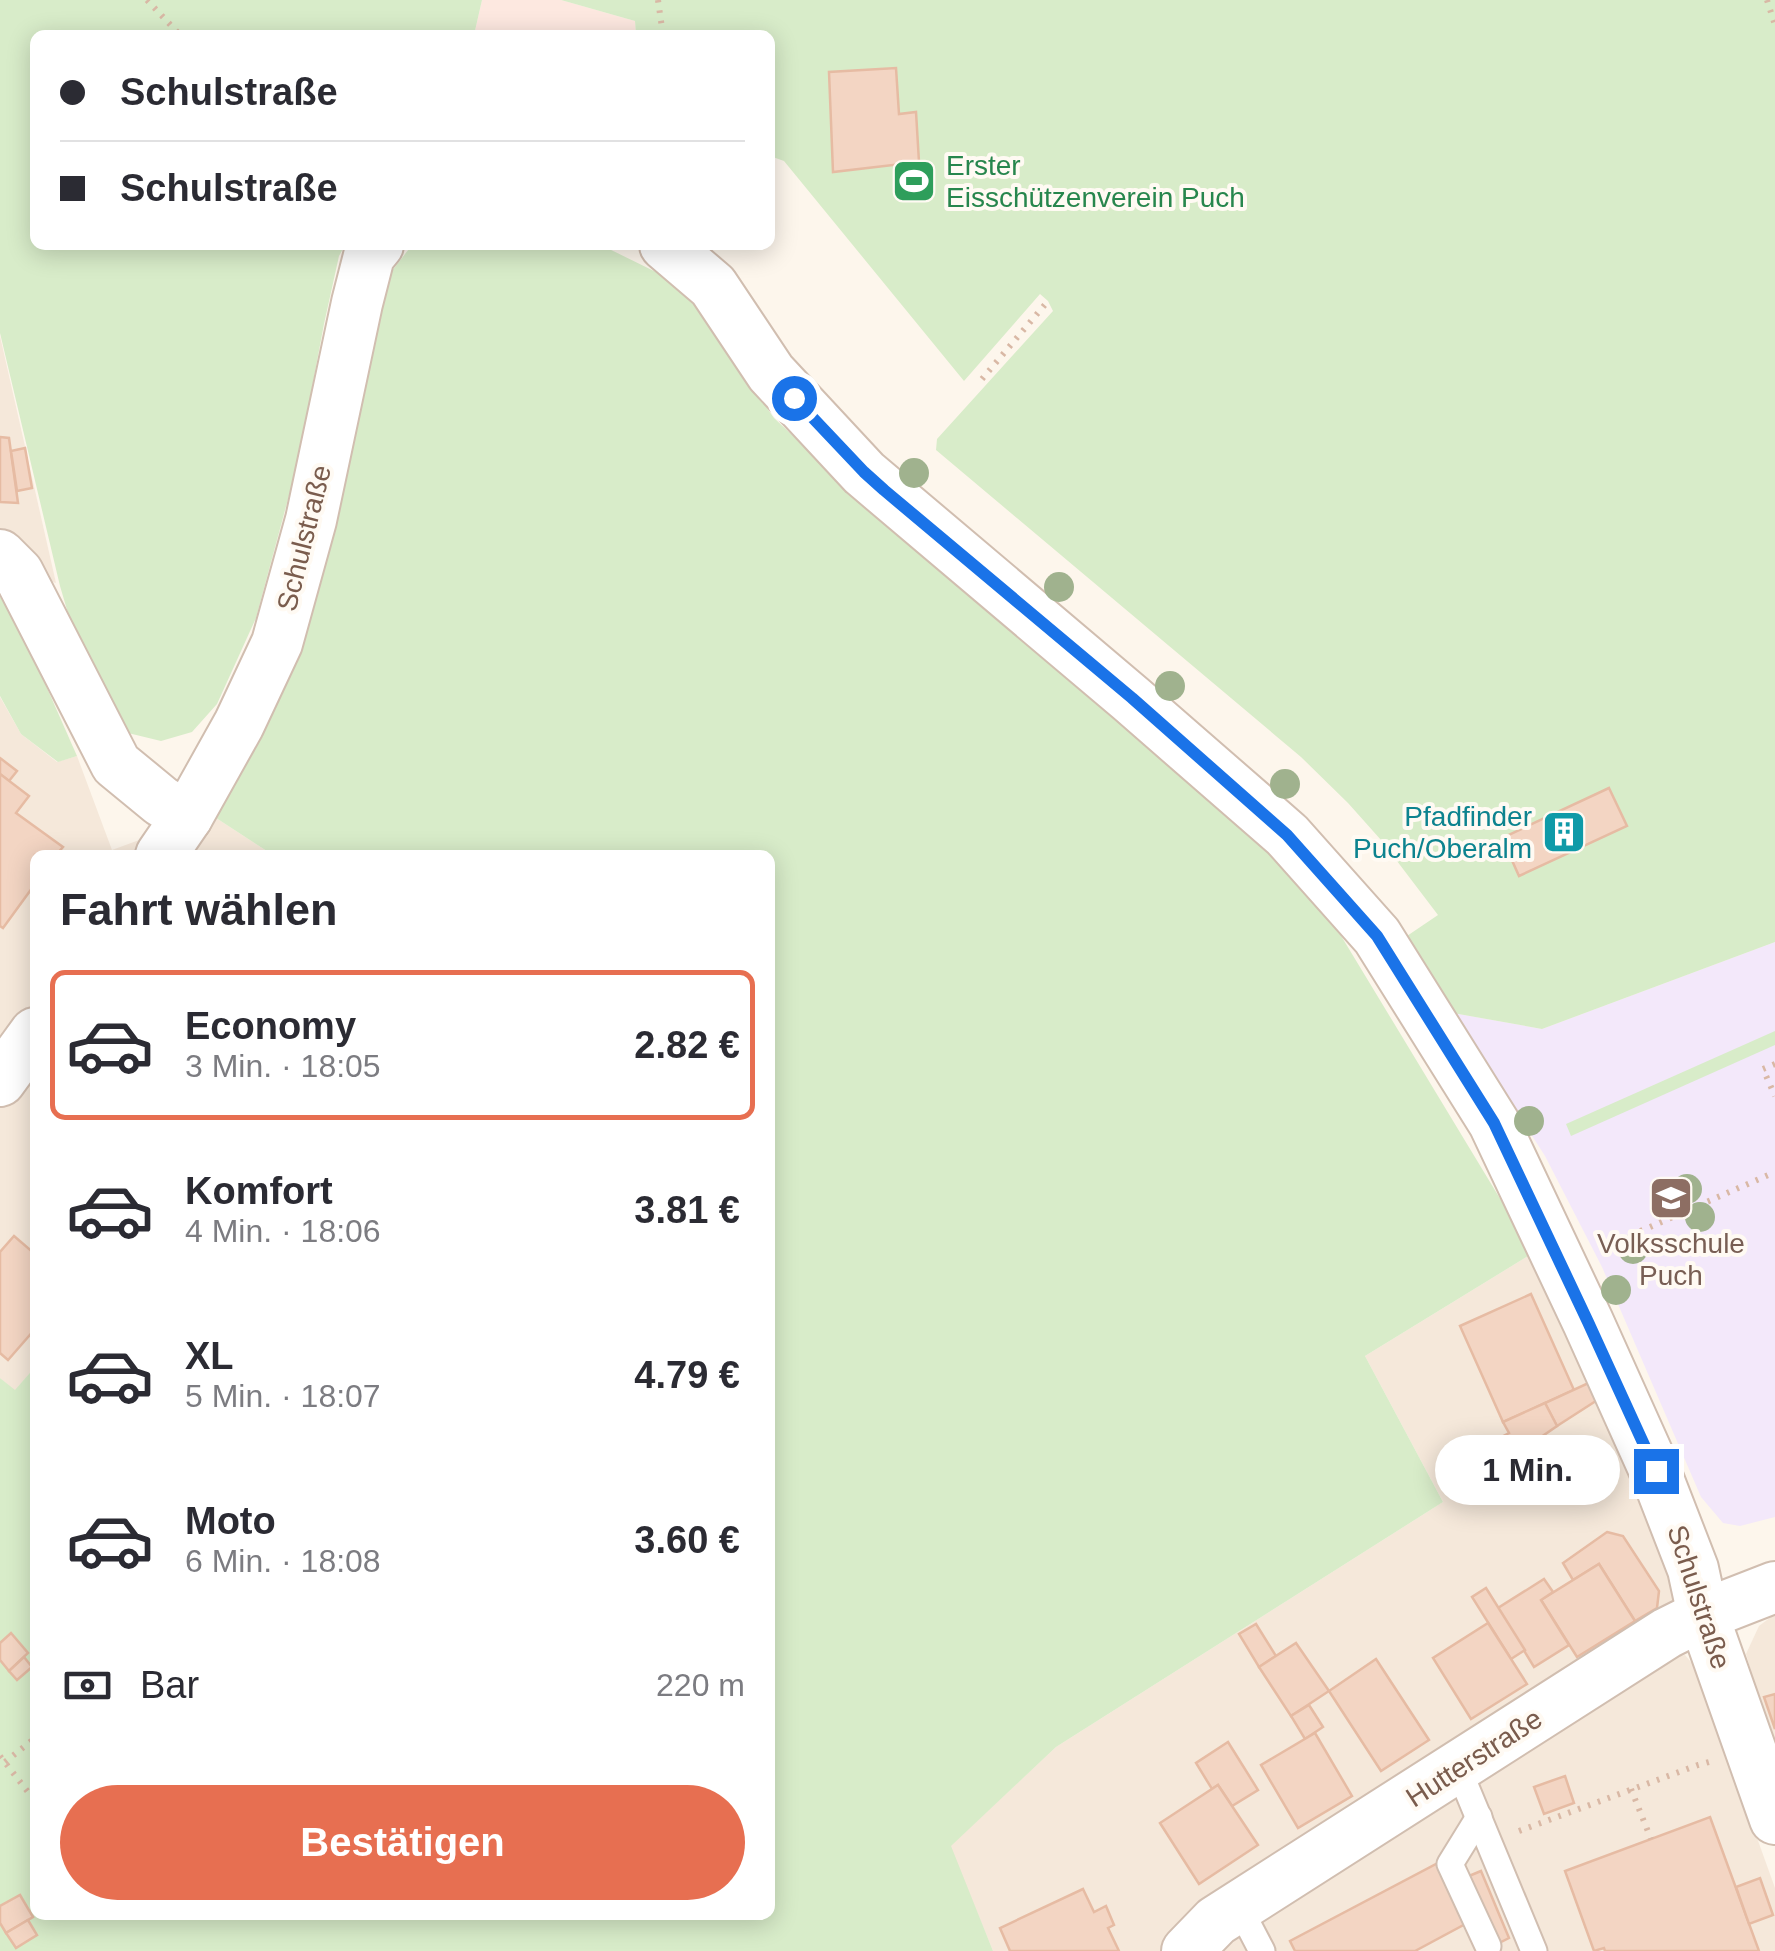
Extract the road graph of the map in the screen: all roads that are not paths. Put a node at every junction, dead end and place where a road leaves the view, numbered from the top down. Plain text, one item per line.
1 (374, 250) edge
2 (671, 250) edge
3 (0, 555) edge
4 (174, 836) edge
5 (30, 1039) edge
6 (0, 1081) edge
7 (1775, 1587) edge
8 (1704, 1614) junction
9 (1458, 1768) junction
10 (1479, 1817) junction
11 (1775, 1819) edge
12 (1239, 1907) junction
13 (1488, 1946) dead end
14 (1530, 1950) edge
15 (1186, 1951) edge
16 (1262, 1951) edge

1 - 4 street, Schulstraße
2 - 8 street, Schulstraße
3 - 4 street
5 - 6 street
7 - 8 street, Hutterstraße
8 - 9 street, Hutterstraße
8 - 11 street, Schulstraße
9 - 10 lane
9 - 12 street, Hutterstraße
10 - 13 lane
10 - 14 lane
12 - 15 street, Hutterstraße
12 - 16 lane

